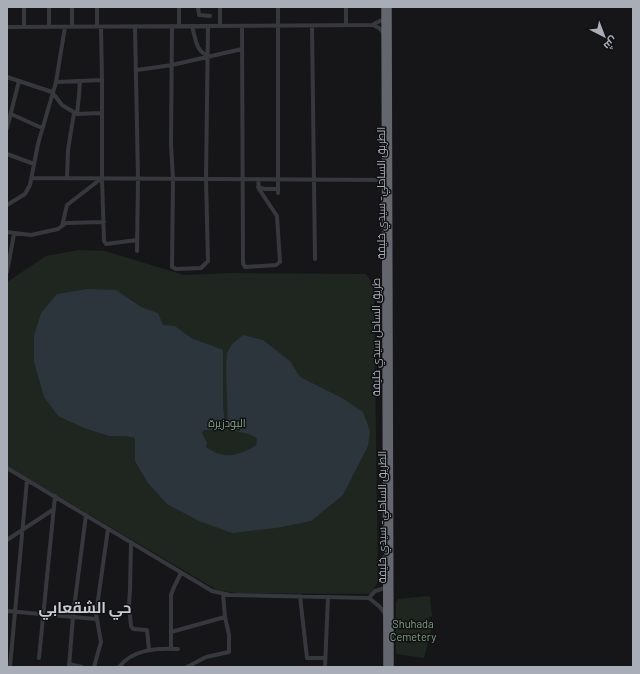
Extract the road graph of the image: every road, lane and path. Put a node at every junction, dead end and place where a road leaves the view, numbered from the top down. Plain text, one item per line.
1 (24, 7) edge
2 (49, 7) edge
3 (72, 7) edge
4 (97, 7) edge
5 (179, 7) edge
6 (198, 7) edge
7 (220, 7) edge
8 (278, 7) edge
9 (346, 7) edge
10 (384, 7) edge
11 (389, 7) edge
12 (210, 16) dead end
13 (384, 19) junction
14 (277, 25) junction
15 (346, 25) junction
16 (372, 25) junction
17 (172, 26) junction
18 (179, 26) junction
19 (192, 26) junction
20 (208, 26) junction
21 (220, 26) junction
22 (242, 26) junction
23 (312, 26) junction
24 (7, 27) edge
25 (24, 27) junction
26 (49, 27) junction
27 (65, 27) junction
28 (72, 27) junction
29 (99, 27) junction
30 (135, 27) junction
31 (384, 33) junction
32 (242, 49) junction
33 (208, 56) junction
34 (172, 65) junction
35 (137, 70) junction
36 (7, 77) edge
37 (102, 80) junction
38 (19, 81) junction
39 (80, 81) junction
40 (56, 82) junction
41 (52, 92) junction
42 (75, 113) junction
43 (102, 113) junction
44 (11, 114) junction
45 (7, 128) edge
46 (42, 128) junction
47 (7, 154) edge
48 (34, 164) junction
49 (32, 178) junction
50 (67, 178) junction
51 (102, 178) junction
52 (138, 178) junction
53 (173, 179) junction
54 (206, 179) junction
55 (243, 179) junction
56 (258, 179) junction
57 (277, 179) junction
58 (314, 180) junction
59 (385, 180) junction
60 (258, 187) junction
61 (7, 205) edge
62 (388, 219) junction
63 (104, 222) junction
64 (62, 226) junction
65 (7, 232) edge
66 (14, 234) junction
67 (137, 240) junction
68 (137, 251) dead end
69 (315, 259) dead end
70 (8, 265) edge
71 (7, 272) edge
72 (7, 468) edge
73 (27, 480) junction
74 (55, 496) junction
75 (54, 508) junction
76 (86, 516) junction
77 (108, 529) junction
78 (22, 530) junction
79 (7, 540) edge
80 (131, 542) junction
81 (181, 573) junction
82 (385, 588) junction
83 (223, 594) junction
84 (300, 596) junction
85 (328, 597) junction
86 (369, 598) junction
87 (7, 611) edge
88 (15, 612) junction
89 (43, 614) junction
90 (73, 616) junction
91 (386, 616) junction
92 (225, 617) junction
93 (96, 619) junction
94 (171, 632) junction
95 (171, 648) junction
96 (178, 649) dead end
97 (149, 650) junction
98 (39, 658) dead end
99 (326, 658) junction
100 (69, 665) edge
101 (121, 666) edge
102 (10, 667) edge
103 (82, 667) edge
104 (94, 667) edge
105 (187, 667) edge
106 (325, 667) edge
107 (386, 667) edge
108 (391, 667) edge

1 - 25 street
2 - 26 street
3 - 28 street
4 - 29 street
5 - 18 street
6 - 12 street
7 - 21 street
8 - 14 street
9 - 15 street
10 - 13 highway, طريق الساحل سيدي خليفة
11 - 62 highway, الطريق الساحلي- سيدي خليفة
13 - 16 street
13 - 31 highway, طريق الساحل سيدي خليفة
14 - 22 street
14 - 23 street
14 - 57 street
15 - 16 street
15 - 23 street
16 - 31 street
17 - 18 street
17 - 30 street
17 - 34 street
18 - 19 street
19 - 20 street
19 - 33 street
20 - 21 street
20 - 33 street
21 - 22 street
22 - 32 street
23 - 58 street
24 - 25 street
25 - 26 street
26 - 27 street
27 - 28 street
27 - 40 street
28 - 29 street
29 - 30 street
29 - 37 street
30 - 35 street
31 - 59 highway, طريق الساحل سيدي خليفة
32 - 33 street
32 - 55 street
33 - 34 street
33 - 54 street
34 - 35 street
34 - 53 street
35 - 52 street
36 - 38 street
37 - 39 street
37 - 43 street
38 - 41 street
38 - 44 street
39 - 40 street
39 - 42 street
40 - 41 street
41 - 42 street
41 - 46 street
42 - 43 street
42 - 50 street
43 - 51 street
44 - 45 street
44 - 46 street
46 - 48 street
47 - 48 street
48 - 49 street
49 - 50 street
49 - 61 street
50 - 51 street
51 - 52 street
51 - 63 street
51 - 64 street
52 - 53 street
52 - 67 street
53 - 54 street
53 - 54 street
54 - 55 street
55 - 56 street
55 - 60 street
56 - 57 street
56 - 60 street
57 - 58 street
57 - 60 street
58 - 59 street
58 - 69 street
59 - 62 highway, طريق الساحل سيدي خليفة
62 - 82 highway, طريق الساحل سيدي خليفة
62 - 108 highway, الطريق الساحلي- سيدي خليفة
63 - 64 street
63 - 67 street
64 - 66 street
65 - 66 street
66 - 70 street
67 - 68 street
70 - 71 street
72 - 73 street
73 - 74 street
73 - 78 street
74 - 75 street
74 - 76 street
75 - 78 street
75 - 89 street
76 - 77 street
76 - 90 street
77 - 80 street
77 - 93 street
78 - 79 street
78 - 88 street
80 - 81 street
80 - 97 street
81 - 83 street
81 - 94 street
82 - 86 street
82 - 91 highway, طريق الساحل سيدي خليفة
83 - 84 street
83 - 92 street
84 - 85 street
84 - 99 street
85 - 86 street
85 - 99 street
86 - 91 street
87 - 88 street
88 - 89 street
88 - 102 street
89 - 90 street
89 - 98 street
90 - 93 street
90 - 100 street
91 - 107 highway, طريق الساحل سيدي خليفة
92 - 94 street
92 - 105 street
93 - 104 street
94 - 95 street
95 - 96 street
95 - 97 street
97 - 101 street
99 - 106 street
100 - 103 street

